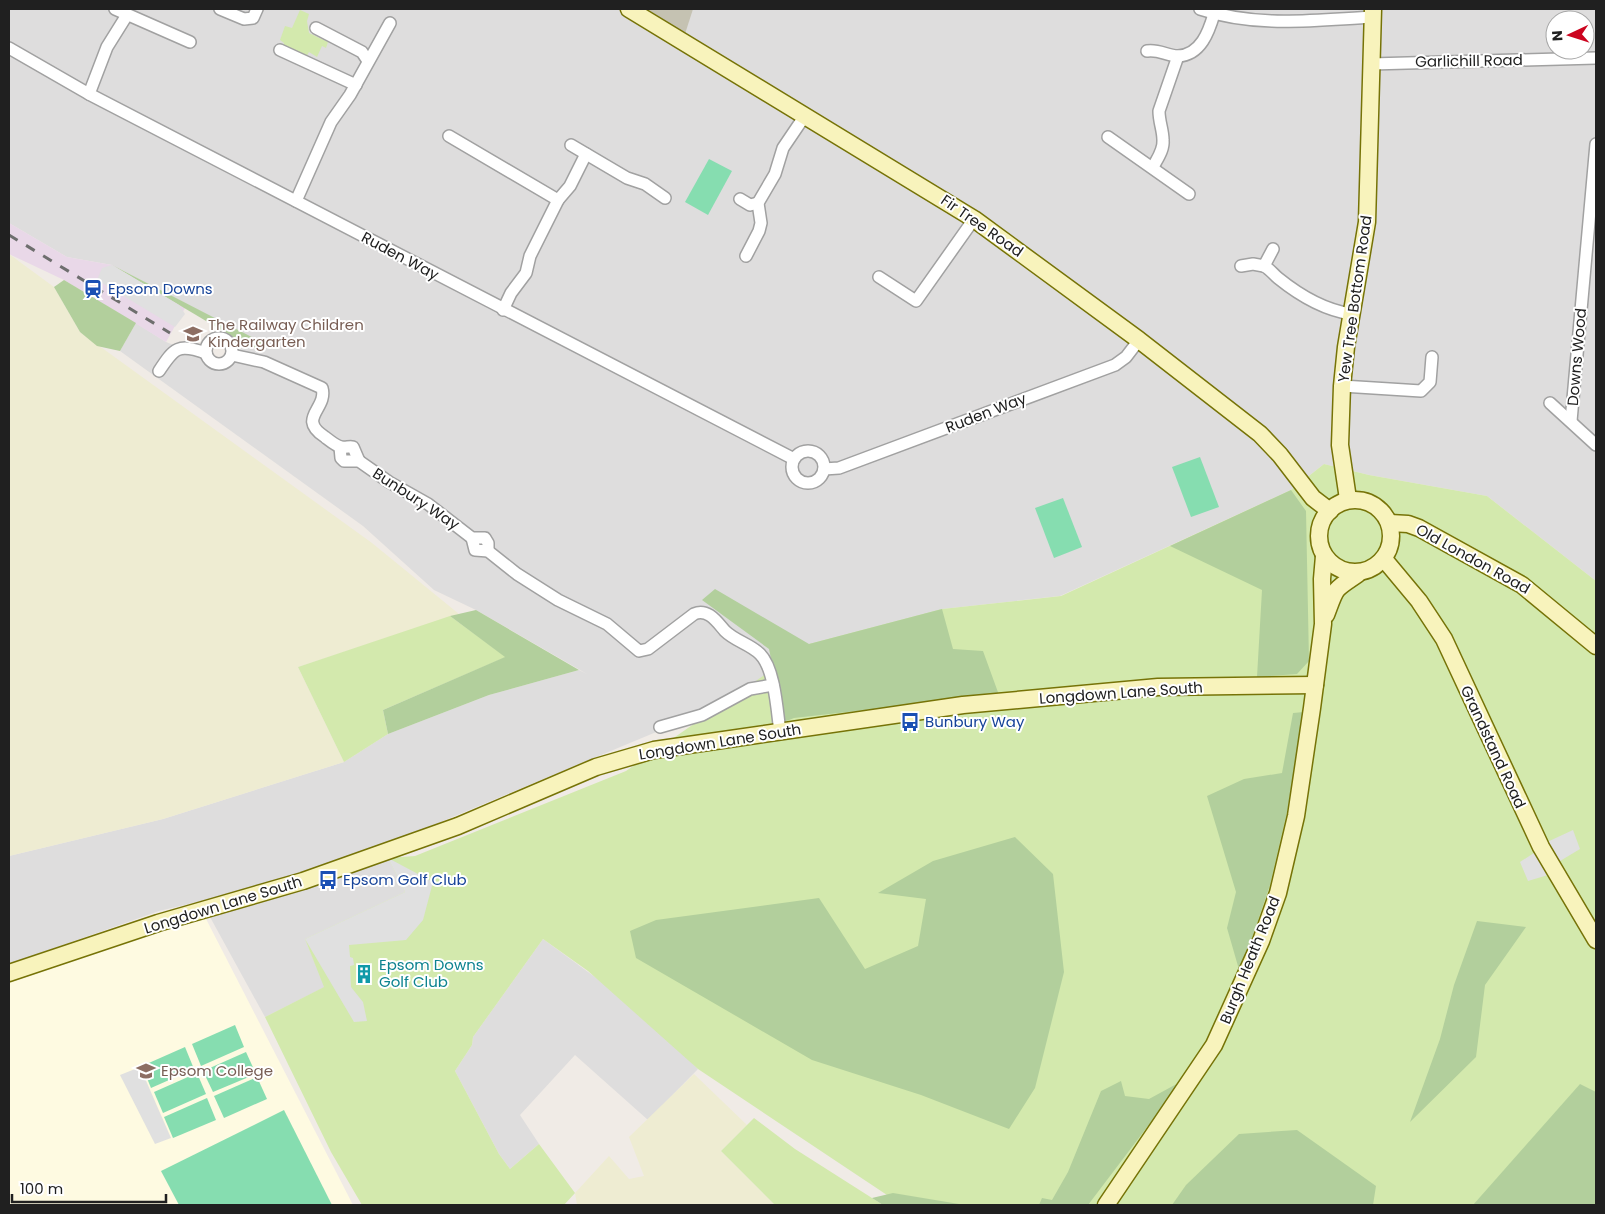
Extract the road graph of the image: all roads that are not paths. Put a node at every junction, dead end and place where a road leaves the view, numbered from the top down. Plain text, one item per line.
1 (115, 9) edge
2 (220, 9) edge
3 (257, 9) edge
4 (629, 9) edge
5 (1200, 9) edge
6 (1373, 13) edge
7 (127, 14) junction
8 (1214, 14) junction
9 (390, 23) dead end
10 (316, 28) dead end
11 (190, 42) dead end
12 (9, 48) edge
13 (280, 50) dead end
14 (1147, 51) dead end
15 (1178, 56) junction
16 (1596, 58) edge
17 (368, 61) junction
18 (1371, 64) junction
19 (356, 84) junction
20 (89, 94) junction
21 (804, 117) junction
22 (449, 136) dead end
23 (1108, 137) dead end
24 (1596, 144) edge
25 (570, 145) dead end
26 (586, 154) junction
27 (1153, 167) junction
28 (1188, 194) dead end
29 (665, 198) dead end
30 (740, 199) dead end
31 (558, 200) junction
32 (296, 201) junction
33 (758, 203) junction
34 (974, 219) junction
35 (1272, 249) dead end
36 (746, 256) dead end
37 (1241, 266) dead end
38 (1264, 266) junction
39 (879, 277) dead end
40 (503, 310) junction
41 (1351, 314) junction
42 (1139, 340) junction
43 (206, 353) junction
44 (232, 356) junction
45 (1432, 357) dead end
46 (159, 371) dead end
47 (1342, 386) junction
48 (1550, 403) dead end
49 (1571, 421) junction
50 (1596, 445) edge
51 (794, 459) junction
52 (824, 469) junction
53 (1303, 486) junction
54 (1348, 499) junction
55 (1330, 510) junction
56 (1390, 523) junction
57 (1318, 531) junction
58 (1324, 556) junction
59 (1384, 559) junction
60 (1358, 574) junction
61 (1323, 624) junction
62 (1596, 646) edge
63 (773, 685) junction
64 (1315, 685) junction
65 (660, 727) dead end
66 (780, 732) junction
67 (1596, 940) edge
68 (9, 973) edge
69 (1106, 1205) edge

1 - 7 street
2 - 3 street
4 - 21 main road, Fir Tree Road
5 - 8 street
6 - 8 street
6 - 18 main road, Yew Tree Bottom Road
7 - 11 street
7 - 20 street
8 - 15 street
9 - 17 street
10 - 17 street
12 - 20 street, Ruden Way
13 - 19 street
14 - 15 street
15 - 27 street
16 - 18 street, Garlichill Road
17 - 19 street
18 - 41 main road, Yew Tree Bottom Road
19 - 32 street
20 - 32 street, Ruden Way
21 - 33 street
21 - 34 main road, Fir Tree Road
22 - 31 street
23 - 27 street
24 - 49 street, Downs Wood
25 - 26 street
26 - 29 street
26 - 31 street
27 - 28 street
30 - 33 street
31 - 40 street
32 - 40 street, Ruden Way
33 - 36 street
34 - 39 street
34 - 42 main road, Fir Tree Road
35 - 38 street
37 - 38 street
38 - 41 street
40 - 51 street, Ruden Way
41 - 47 main road, Yew Tree Bottom Road
42 - 52 street, Ruden Way
42 - 53 main road, Fir Tree Road
43 - 44 street, Bunbury Way
43 - 44 street
43 - 46 street, Bunbury Way
44 - 63 street, Bunbury Way
45 - 47 street
47 - 54 main road, Yew Tree Bottom Road
48 - 49 street, Downs Wood
49 - 50 street, Downs Wood
51 - 52 street
51 - 52 street, Ruden Way
53 - 55 main road, Fir Tree Road
53 - 57 main road, Fir Tree Road
54 - 55 main road
54 - 56 main road
55 - 57 main road
56 - 59 main road
56 - 62 main road, Old London Road
57 - 58 main road
58 - 60 main road
58 - 61 main road, Burgh Heath Road
59 - 60 main road
59 - 67 main road, Grandstand Road
60 - 61 main road, Burgh Heath Road
61 - 64 main road, Burgh Heath Road
63 - 65 street
63 - 66 street, Bunbury Way
64 - 66 main road, Longdown Lane South
64 - 69 main road, Burgh Heath Road
66 - 68 main road, Longdown Lane South

